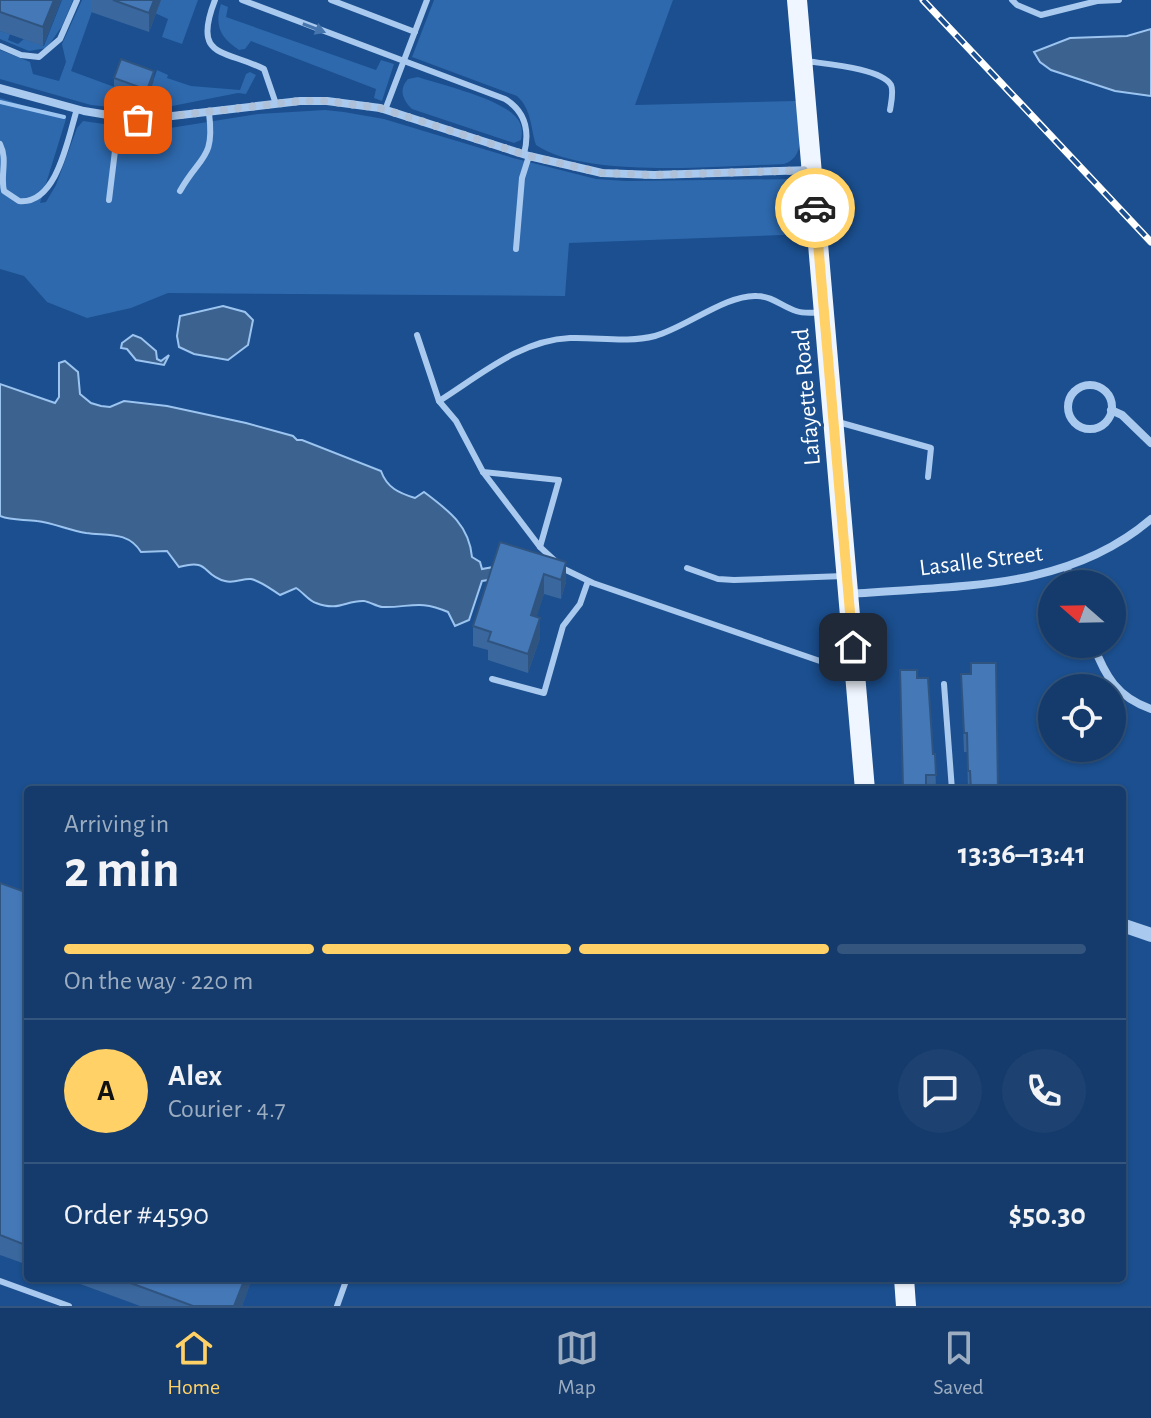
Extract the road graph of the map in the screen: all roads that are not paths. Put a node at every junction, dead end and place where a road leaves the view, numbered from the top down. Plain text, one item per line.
1 (77, 0) edge
2 (215, 0) edge
3 (242, 0) edge
4 (331, 0) edge
5 (427, 0) edge
6 (797, 0) edge
7 (1012, 0) edge
8 (1119, 0) edge
9 (415, 32) junction
10 (0, 46) edge
11 (803, 61) junction
12 (403, 63) junction
13 (0, 88) edge
14 (276, 104) junction
15 (77, 109) junction
16 (385, 110) junction
17 (890, 110) dead end
18 (209, 113) junction
19 (119, 118) junction
20 (0, 144) edge
21 (526, 155) junction
22 (812, 170) junction
23 (180, 191) dead end
24 (109, 200) dead end
25 (516, 249) dead end
26 (824, 313) junction
27 (417, 335) dead end
28 (439, 401) junction
29 (1111, 410) junction
30 (834, 421) junction
31 (1151, 443) edge
32 (483, 472) junction
33 (928, 477) dead end
34 (1151, 519) edge
35 (540, 547) junction
36 (687, 568) dead end
37 (1067, 568) joint
38 (588, 581) junction
39 (848, 585) junction
40 (1099, 658) edge
41 (856, 673) junction
42 (492, 679) dead end
43 (944, 684) dead end
44 (1151, 709) edge
45 (865, 786) edge
46 (952, 786) edge
47 (1126, 926) edge
48 (1151, 935) edge
49 (0, 1281) edge
50 (346, 1282) edge
51 (904, 1282) edge
52 (69, 1306) edge
53 (337, 1306) edge
54 (906, 1306) edge

1 - 10 lane
2 - 14 lane
3 -> 12 lane
4 - 9 lane
5 - 9 lane
6 - 11 main road, Lafayette Road
7 - 8 lane
9 - 12 lane
11 - 17 lane
11 - 22 main road, Lafayette Road
12 - 16 lane
12 - 21 lane
13 - 15 street
14 - 16 street
14 - 18 street
15 - 19 street
15 - 20 lane
16 - 21 street
18 - 19 street
18 - 23 lane
19 - 24 lane
21 - 22 street
21 - 25 lane
22 - 26 main road, Lafayette Road
26 - 28 lane
26 - 30 main road, Lafayette Road
27 - 28 lane
28 - 32 lane
29 - 29 street
29 - 31 street
30 - 33 lane
30 - 39 main road, Lafayette Road
32 - 35 lane
32 - 35 lane
34 - 37 street, Lasalle Street
35 - 38 lane
36 - 39 lane
37 - 39 street, Lasalle Street
38 - 41 lane
38 - 42 lane
39 - 41 main road, Lafayette Road
40 - 44 street
41 - 45 main road, Lafayette Road
43 - 46 lane
47 - 48 street
49 - 52 lane
50 - 53 lane
51 - 54 main road

